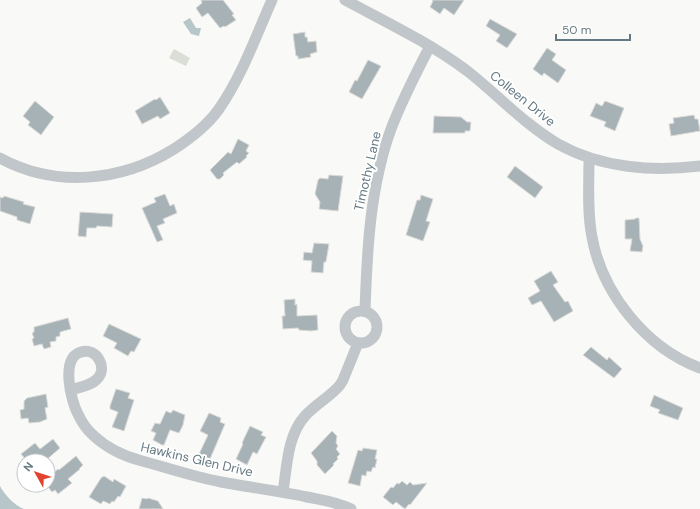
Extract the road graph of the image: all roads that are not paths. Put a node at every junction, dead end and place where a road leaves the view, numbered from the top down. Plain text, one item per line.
1 (272, 0) edge
2 (345, 0) edge
3 (430, 46) junction
4 (0, 158) edge
5 (589, 158) junction
6 (700, 166) edge
7 (365, 311) junction
8 (358, 343) junction
9 (700, 368) edge
10 (71, 390) dead end
11 (283, 492) junction
12 (350, 509) edge

1 - 4 street
2 - 3 street, Colleen Drive
3 - 5 street, Colleen Drive
3 - 7 street, Timothy Lane
5 - 6 street, Colleen Drive
5 - 9 street
7 - 8 street
7 - 8 street
8 - 11 street
10 - 11 street, Hawkins Glen Drive
11 - 12 street, Hawkins Glen Drive

